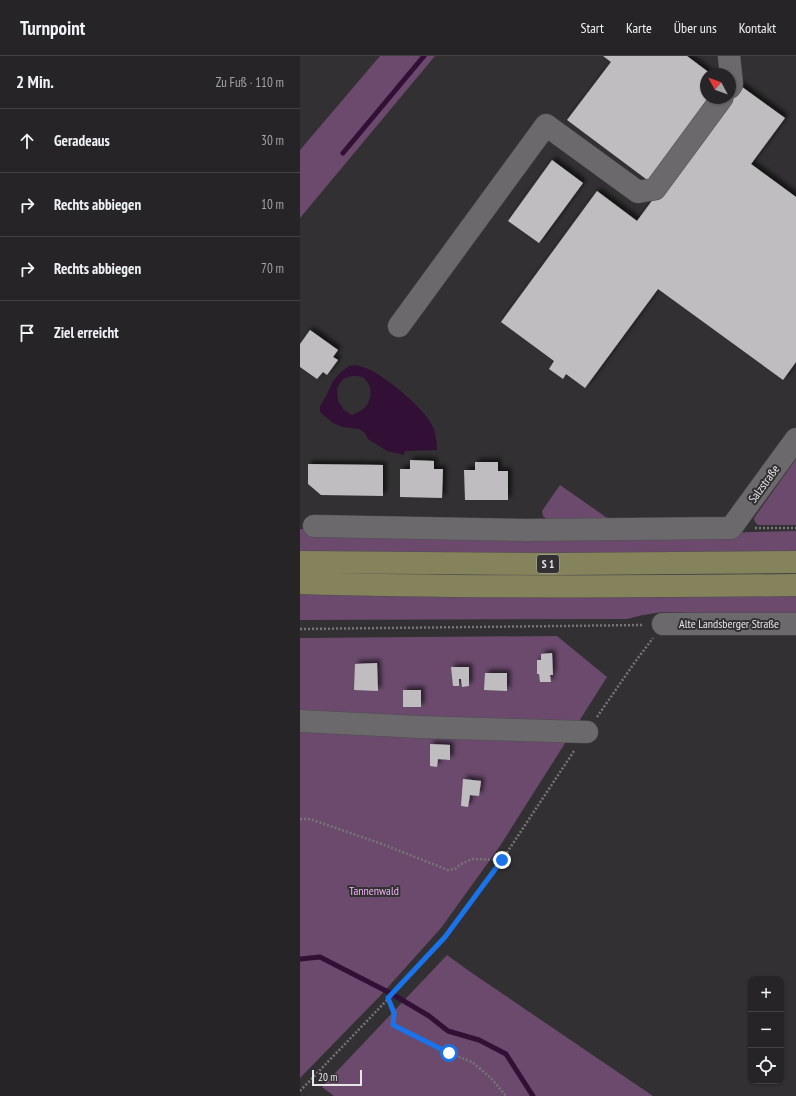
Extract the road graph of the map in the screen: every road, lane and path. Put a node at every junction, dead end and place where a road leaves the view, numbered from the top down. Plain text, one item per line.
1 (729, 56) edge
2 (730, 68) edge
3 (718, 104) edge
4 (398, 326) dead end
5 (796, 439) edge
6 (314, 526) dead end
7 (731, 528) junction
8 (796, 528) edge
9 (300, 562) edge
10 (796, 562) edge
11 (300, 584) edge
12 (796, 585) edge
13 (663, 624) joint
14 (796, 624) edge
15 (300, 629) edge
16 (300, 721) edge
17 (587, 732) dead end
18 (534, 811) dead end
19 (300, 819) edge
20 (502, 860) junction
21 (388, 998) junction
22 (300, 1091) edge
23 (506, 1096) edge

1 - 2 street
3 - 4 street
5 - 7 street, Salzstraße
6 - 7 street
7 - 8 path
9 - 10 main road, S 1
11 - 12 main road, S 1
13 - 14 street, Alte Landsberger Straße
13 - 15 path
16 - 17 street
18 - 20 path
19 - 20 path
20 - 21 path
21 - 22 path
21 - 23 path

